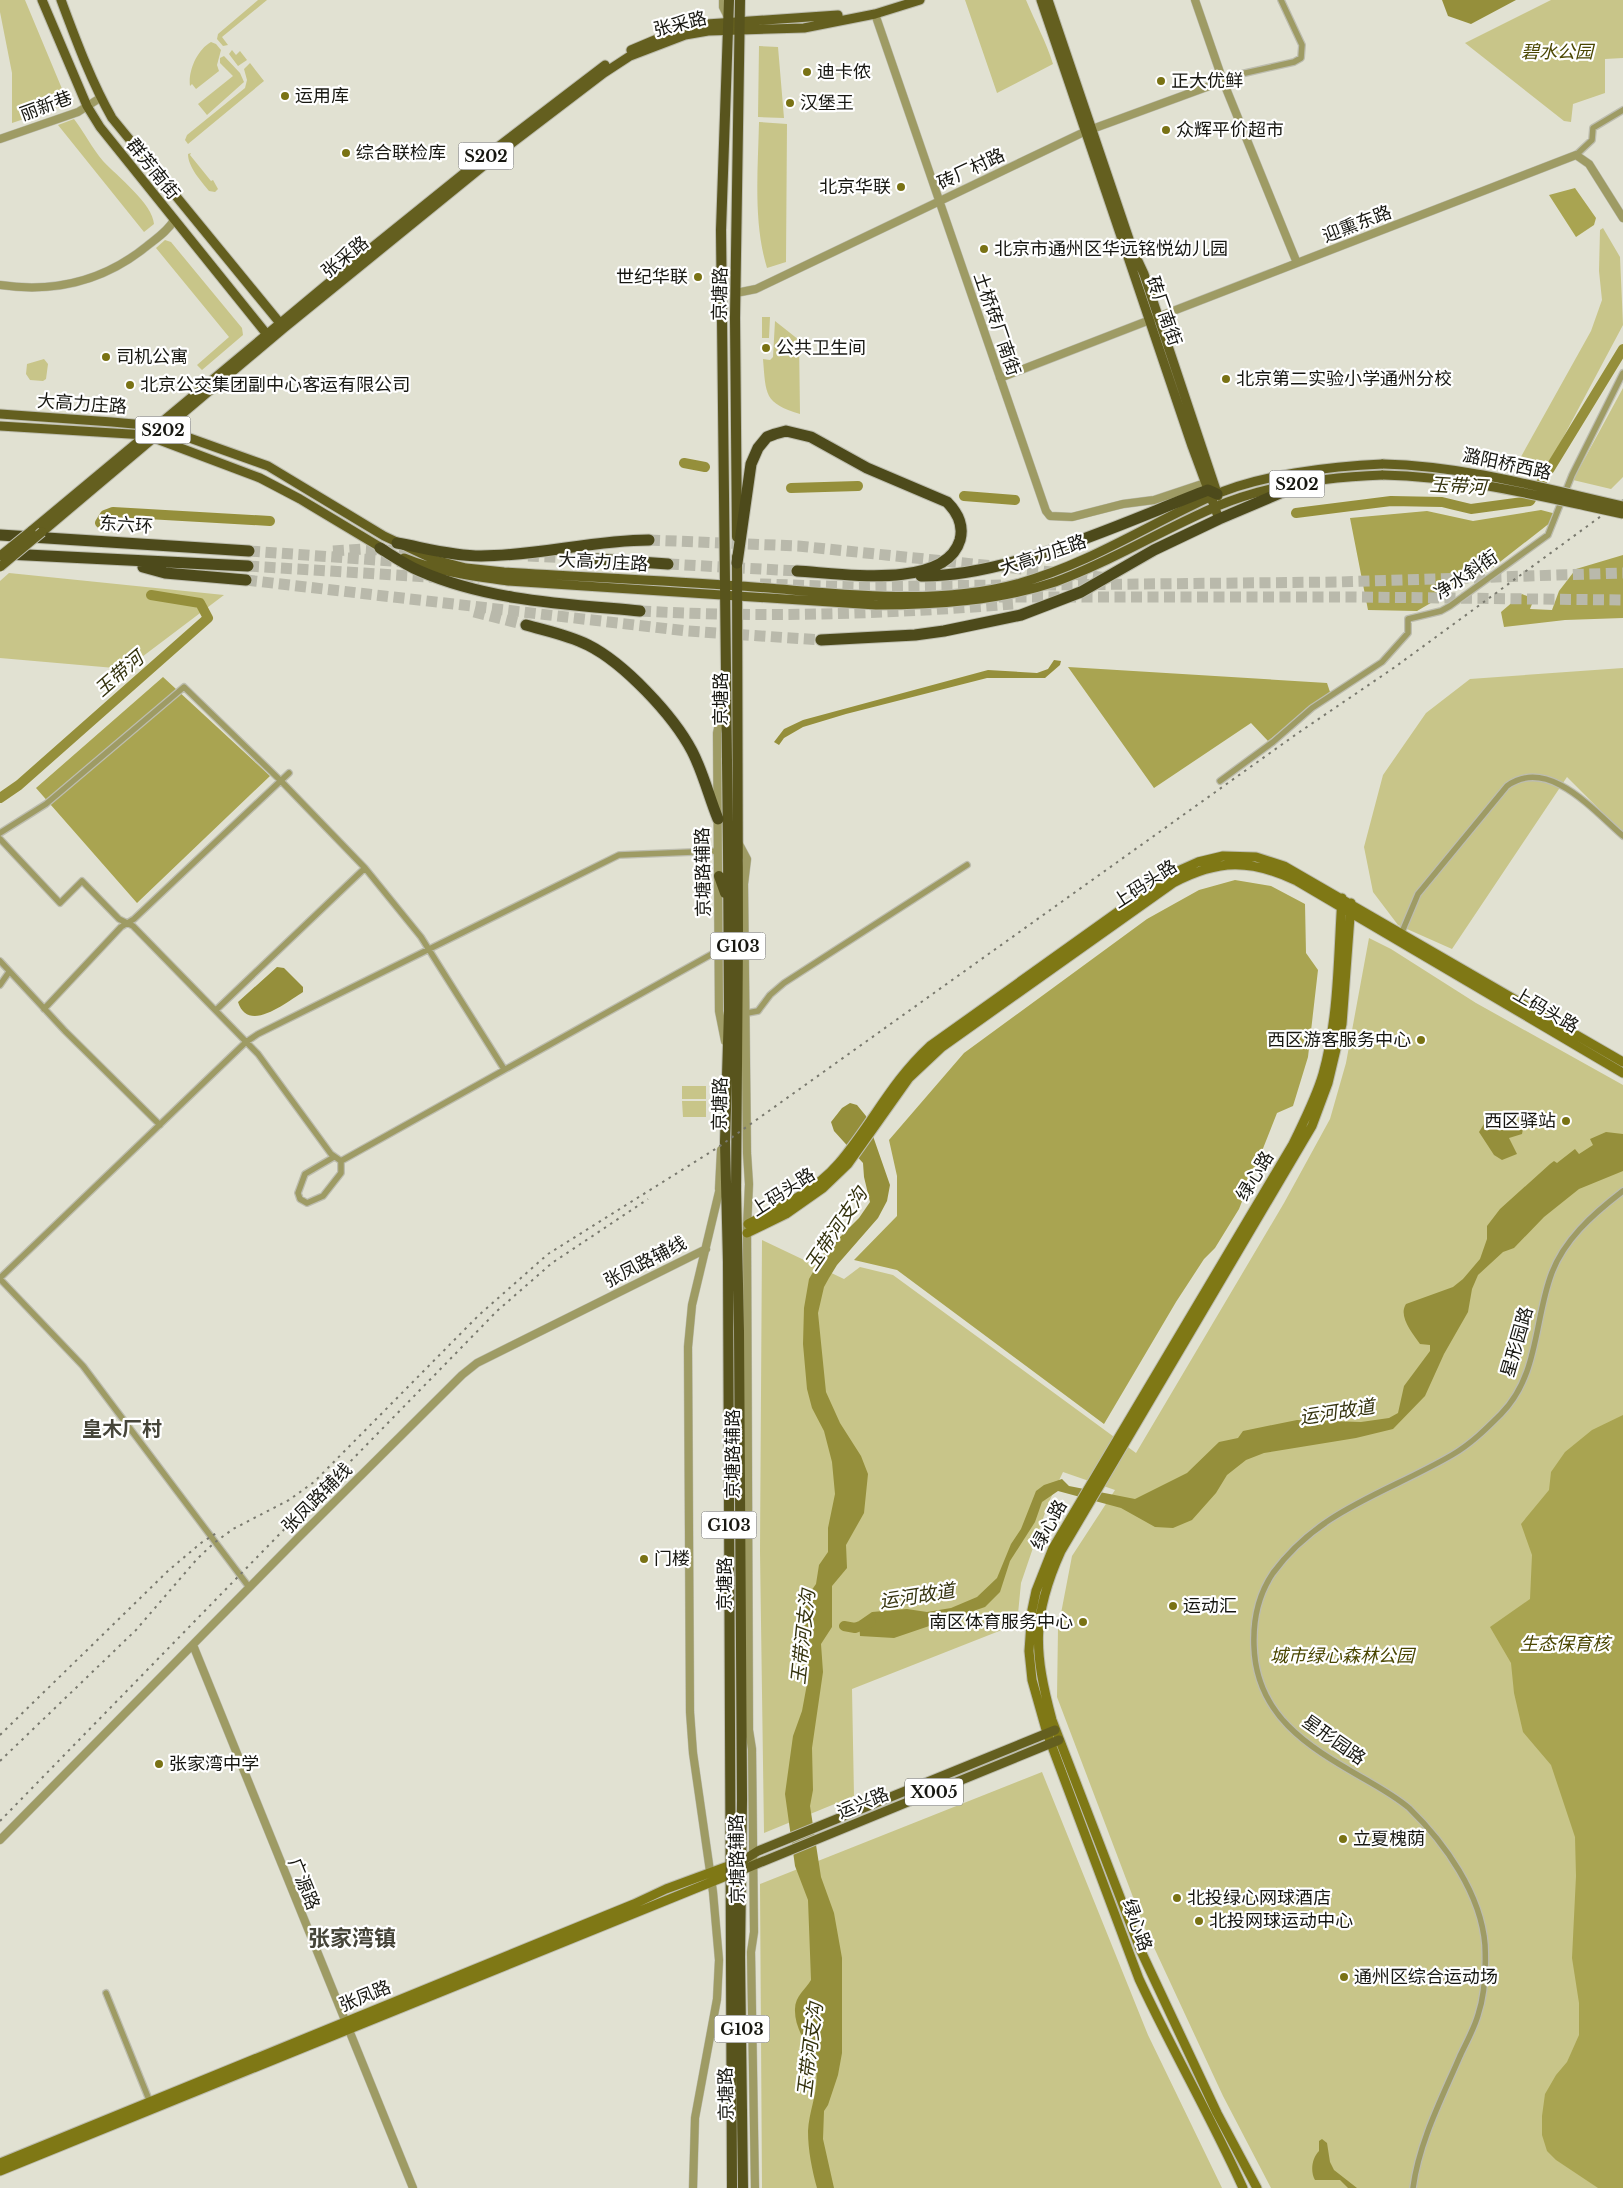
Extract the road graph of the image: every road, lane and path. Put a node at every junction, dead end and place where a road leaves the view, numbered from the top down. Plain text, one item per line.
1 (42, 0) edge
2 (61, 0) edge
3 (723, 0) edge
4 (729, 0) edge
5 (740, 0) edge
6 (901, 0) edge
7 (920, 0) edge
8 (1041, 0) edge
9 (1048, 0) edge
10 (1196, 0) edge
11 (1281, 0) edge
12 (875, 14) junction
13 (735, 26) junction
14 (1222, 81) junction
15 (100, 98) junction
16 (87, 106) junction
17 (1623, 110) edge
18 (1088, 131) junction
19 (0, 139) edge
20 (1576, 155) junction
21 (939, 201) junction
22 (1623, 218) edge
23 (174, 220) junction
24 (1297, 263) junction
25 (0, 285) edge
26 (736, 293) junction
27 (1153, 318) junction
28 (282, 325) junction
29 (268, 337) junction
30 (1623, 373) edge
31 (1000, 378) junction
32 (0, 414) edge
33 (112, 422) junction
34 (0, 426) edge
35 (160, 428) junction
36 (113, 434) junction
37 (150, 437) junction
38 (1304, 483) joint
39 (1215, 501) junction
40 (1623, 506) edge
41 (1623, 514) edge
42 (0, 535) edge
43 (649, 540) tunnel mouth
44 (398, 543) junction
45 (380, 548) junction
46 (249, 551) tunnel mouth
47 (0, 555) edge
48 (596, 559) tunnel mouth
49 (125, 562) junction
50 (737, 563) junction
51 (668, 564) tunnel mouth
52 (248, 566) tunnel mouth
53 (0, 567) edge
54 (796, 571) tunnel mouth
55 (892, 575) junction
56 (246, 580) tunnel mouth
57 (725, 590) junction
58 (737, 591) junction
59 (640, 612) tunnel mouth
60 (526, 625) tunnel mouth
61 (821, 640) tunnel mouth
62 (726, 690) junction
63 (289, 773) dead end
64 (281, 781) junction
65 (1220, 781) dead end
66 (718, 819) junction
67 (0, 834) edge
68 (1623, 836) edge
69 (0, 840) edge
70 (738, 842) junction
71 (718, 851) junction
72 (967, 865) dead end
73 (365, 868) junction
74 (719, 876) junction
75 (728, 901) junction
76 (1345, 903) junction
77 (1351, 912) junction
78 (127, 923) junction
79 (1379, 924) junction
80 (1402, 932) junction
81 (738, 940) junction
82 (728, 945) junction
83 (428, 950) junction
84 (719, 951) junction
85 (0, 961) edge
86 (9, 972) junction
87 (0, 985) edge
88 (44, 1009) junction
89 (216, 1010) junction
90 (741, 1014) junction
91 (246, 1042) junction
92 (728, 1053) junction
93 (1623, 1062) edge
94 (504, 1069) junction
95 (1623, 1073) edge
96 (160, 1125) junction
97 (726, 1131) junction
98 (334, 1157) junction
99 (340, 1161) junction
100 (726, 1177) junction
101 (1623, 1191) edge
102 (719, 1192) junction
103 (747, 1229) junction
104 (706, 1249) junction
105 (0, 1278) edge
106 (249, 1588) junction
107 (193, 1645) junction
108 (1051, 1731) junction
109 (1055, 1742) junction
110 (0, 1840) edge
111 (772, 1845) junction
112 (752, 1855) junction
113 (777, 1857) junction
114 (745, 1866) junction
115 (731, 1869) junction
116 (711, 1876) junction
117 (106, 1993) dead end
118 (346, 2026) junction
119 (150, 2102) junction
120 (0, 2163) edge
121 (0, 2171) edge
122 (413, 2188) edge
123 (693, 2188) edge
124 (732, 2188) edge
125 (743, 2188) edge
126 (756, 2188) edge
127 (1243, 2188) edge
128 (1256, 2188) edge
129 (1413, 2188) edge

1 - 16 main road, 群芳南街
2 - 15 main road, 群芳南街
3 - 13 street
4 - 13 highway, G103
5 - 13 highway, G103
6 - 13 main road, S202
7 - 12 main road, S202
8 - 18 main road, 砖厂南街
9 - 18 main road, 砖厂南街
10 - 14 street
11 - 14 street
12 - 13 main road, S202
12 - 21 street, 土桥砖厂南街
13 - 26 highway, 京塘路 / G103
13 - 28 main road, 张采路 / S202
13 - 57 highway, 京塘路 / G103
14 - 18 street, 砖厂村路
14 - 24 street
15 - 16 street, 丽新巷
15 - 28 main road, 群芳南街
16 - 19 street, 丽新巷
16 - 23 main road, 群芳南街
17 - 20 street
18 - 21 street, 砖厂村路
18 - 27 main road, 砖厂南街
20 - 22 street
20 - 24 street, 迎熏东路
21 - 26 street, 砖厂村路
21 - 31 street, 土桥砖厂南街
23 - 25 street
23 - 29 main road, 群芳南街
24 - 27 street, 迎熏东路
26 - 50 highway, 京塘路 / G103
27 - 31 street, 迎熏东路
27 - 39 main road, 砖厂南街
27 - 39 main road, 砖厂南街
28 - 29 main road, 张采路 / S202
29 - 35 main road, 张采路 / S202
30 - 65 street, 净水斜街
31 - 39 street, 土桥砖厂南街
32 - 33 main road, 大高力庄路
33 - 35 main road, 大高力庄路
33 - 36 main road
34 - 36 main road, 大高力庄路
35 - 37 main road, 张采路 / S202
35 - 44 main road, 大高力庄路
36 - 37 main road, 大高力庄路
37 - 45 main road, 大高力庄路
37 - 47 main road, 张采路 / S202, bridge
37 - 53 main road, 张采路 / S202, bridge
38 - 39 highway
38 - 41 main road, 潞阳桥西路 / S202, bridge
39 - 40 main road, 潞阳桥西路, bridge
39 - 55 highway
39 - 58 main road, 大高力庄路
39 - 61 highway
42 - 46 highway, 东六环
43 - 44 highway
44 - 57 main road, 大高力庄路
45 - 57 main road, 大高力庄路
45 - 59 highway
47 - 49 highway, 东六环
48 - 51 highway
49 - 52 highway, 东六环
49 - 56 highway
50 - 55 highway
50 - 58 highway, 京塘路 / G103
54 - 55 highway
57 - 58 main road, 大高力庄路
57 - 62 highway, 京塘路 / G103
58 - 70 highway, 京塘路 / G103
60 - 66 highway
62 - 66 street, 京塘路辅路
62 - 75 highway, 京塘路 / G103
63 - 64 street
64 - 67 street
64 - 73 street
64 - 78 street
66 - 71 street, 京塘路辅路
68 - 80 street
69 - 78 street
70 - 81 highway, 京塘路 / G103
70 - 90 street, 京塘路辅路
71 - 74 street, 京塘路辅路
71 - 83 street
72 - 90 street
73 - 83 street
73 - 89 street
74 - 75 highway
74 - 84 street, 京塘路辅路
75 - 82 highway, 京塘路 / G103
76 - 77 main road, 绿心路
76 - 79 main road, 上码头路
76 - 103 main road, 上码头路
76 - 108 main road, 绿心路
77 - 79 main road, 上码头路
77 - 108 main road, 绿心路
78 - 88 street
78 - 89 street
79 - 80 main road, 上码头路
79 - 95 main road, 上码头路
80 - 93 main road, 上码头路
81 - 82 street
81 - 90 highway, 京塘路 / G103
82 - 84 street
82 - 92 highway, 京塘路 / G103
83 - 91 street
83 - 94 street
84 - 92 street, 京塘路辅路
84 - 94 street
85 - 86 street
86 - 87 street
86 - 88 street
88 - 96 street
89 - 91 street
90 - 103 street, 京塘路辅路
90 - 114 highway, 京塘路 / G103
91 - 96 street
91 - 98 street
92 - 97 highway, 京塘路 / G103
94 - 99 street
96 - 105 street
97 - 100 highway, 京塘路 / G103
97 - 102 street, 京塘路辅路
98 - 99 street
98 - 99 street
100 - 102 street, 京塘路辅路
100 - 115 highway, 京塘路 / G103
101 - 129 street, 星形园路
102 - 104 street, 京塘路辅路
103 - 112 street, 京塘路辅路
104 - 106 street, 张凤路辅线
104 - 116 street, 京塘路辅路
105 - 106 street
106 - 107 street, 张凤路辅线
107 - 110 street, 张凤路辅线
107 - 118 street, 广源路
108 - 109 main road, 绿心路
108 - 111 main road, 运兴路 / X005
109 - 113 main road, 运兴路 / X005
109 - 127 main road, 绿心路
109 - 128 main road, 绿心路
111 - 112 main road, 运兴路 / X005
111 - 113 main road
112 - 114 main road, 运兴路 / X005
113 - 114 main road, 运兴路 / X005
114 - 115 main road, 张凤路 / X005
114 - 125 highway, 京塘路 / G103
114 - 126 street, 京塘路辅路
115 - 116 main road, 张凤路 / X005
115 - 124 highway, 京塘路 / G103
116 - 118 main road, 张凤路 / X005
116 - 123 street, 京塘路辅路
117 - 119 street
118 - 119 main road, 张凤路 / X005
118 - 121 main road, 张凤路 / X005
118 - 122 street, 广源路
119 - 120 main road, 张凤路 / X005

